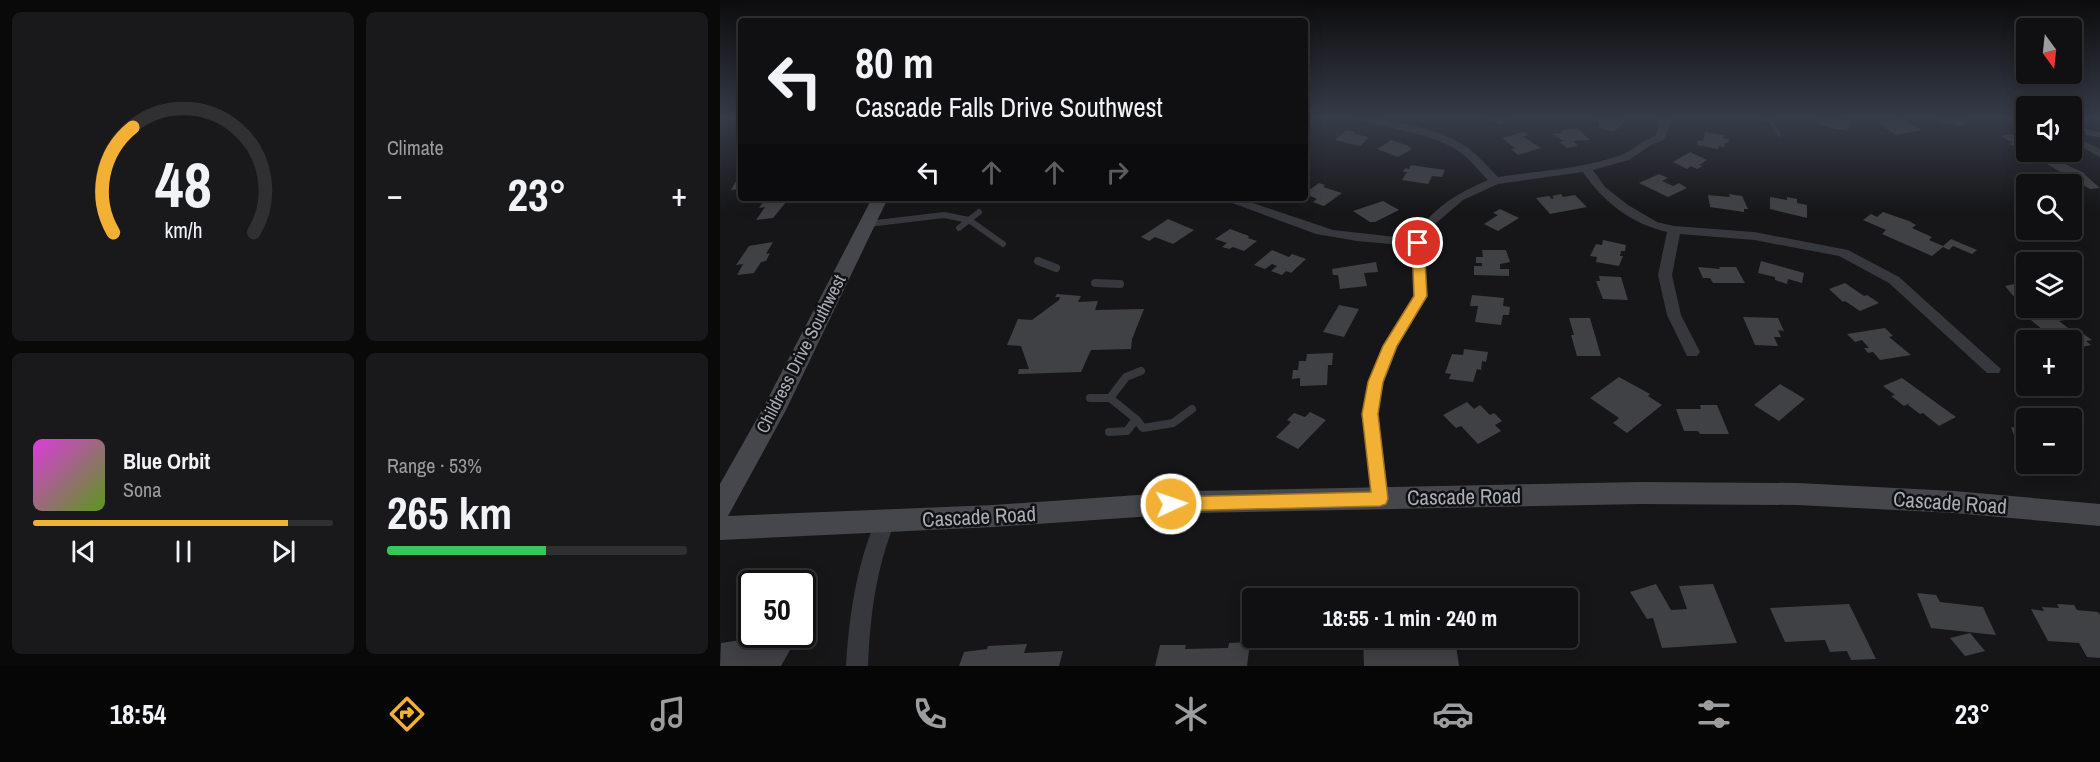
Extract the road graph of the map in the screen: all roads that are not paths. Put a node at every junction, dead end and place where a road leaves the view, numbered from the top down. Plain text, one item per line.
1 (1462, 149) edge
2 (1638, 149) edge
3 (1586, 168) junction
4 (1495, 181) junction
5 (879, 201) edge
6 (1236, 201) edge
7 (980, 212) dead end
8 (969, 220) junction
9 (867, 225) junction
10 (959, 228) dead end
11 (1674, 230) junction
12 (1418, 243) junction
13 (1003, 244) dead end
14 (1038, 261) dead end
15 (1056, 268) dead end
16 (1095, 283) dead end
17 (1120, 285) dead end
18 (1692, 352) dead end
19 (1994, 369) dead end
20 (1141, 371) dead end
21 (1090, 398) dead end
22 (1110, 398) junction
23 (1192, 410) dead end
24 (1136, 419) junction
25 (1109, 432) dead end
26 (1380, 499) junction
27 (720, 508) edge
28 (2100, 515) edge
29 (885, 522) junction
30 (720, 528) edge
31 (857, 666) edge

1 - 4 street
2 - 3 street
3 - 4 street
3 - 11 street
4 - 12 street
5 - 9 main road, Childress Drive Southwest
6 - 12 street
7 - 8 lane
8 - 9 lane
8 - 10 lane
8 - 13 lane
9 - 27 main road, Childress Drive Southwest
11 - 18 street
11 - 19 street
12 - 26 street
14 - 15 lane
16 - 17 lane
20 - 22 lane
21 - 22 lane
22 - 24 lane
23 - 24 lane
24 - 25 lane
26 - 28 main road, Cascade Road
26 - 29 main road, Cascade Road
29 - 30 main road, Cascade Road
29 - 31 street

